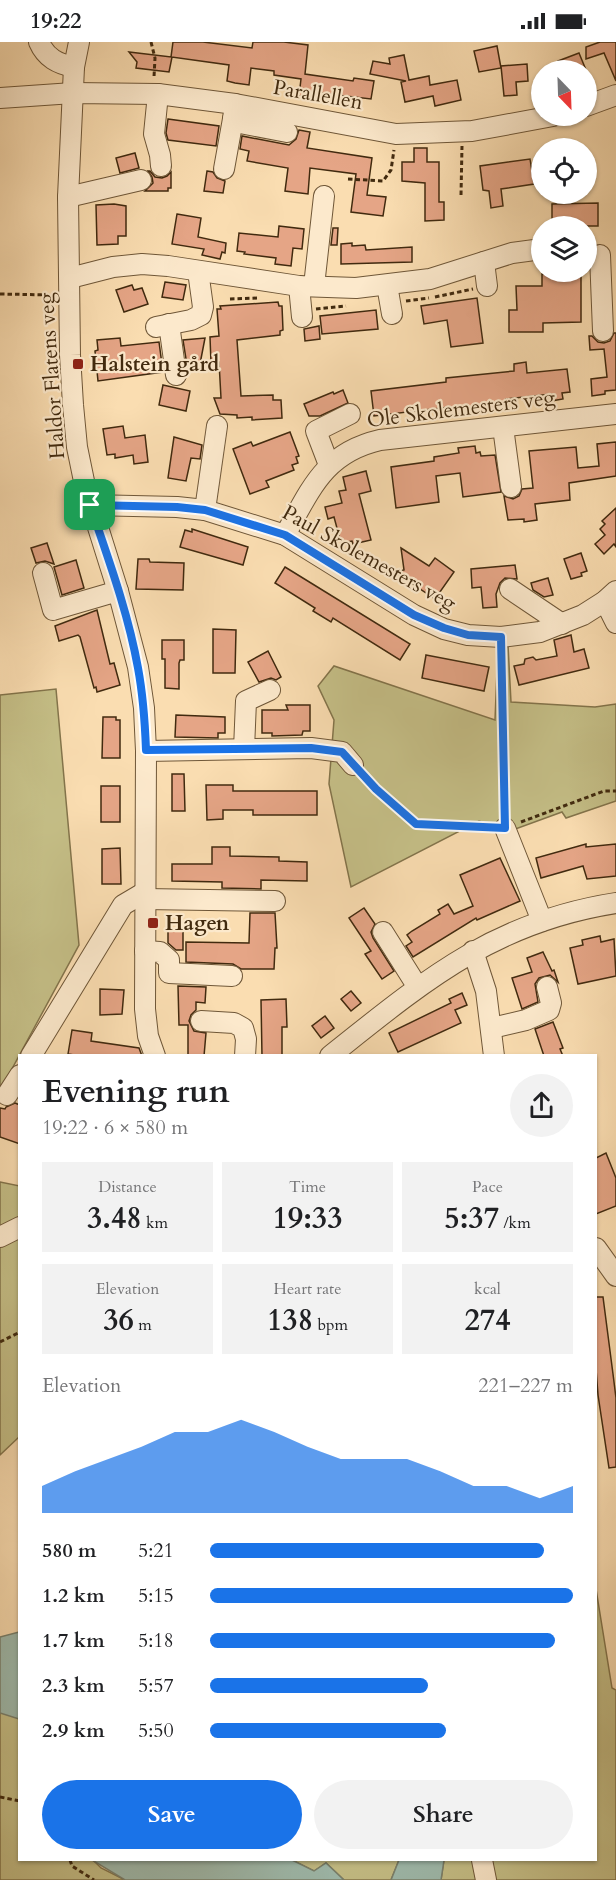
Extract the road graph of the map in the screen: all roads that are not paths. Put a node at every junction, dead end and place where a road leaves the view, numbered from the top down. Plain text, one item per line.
1 (39, 42) edge
2 (79, 42) edge
3 (74, 67) junction
4 (73, 93) junction
5 (156, 94) junction
6 (616, 95) edge
7 (0, 98) edge
8 (597, 102) edge
9 (234, 112) junction
10 (531, 120) edge
11 (287, 132) dead end
12 (161, 166) dead end
13 (224, 169) dead end
14 (141, 180) dead end
15 (324, 196) dead end
16 (68, 197) junction
17 (531, 250) edge
18 (601, 255) edge
19 (483, 262) junction
20 (198, 271) junction
21 (387, 285) junction
22 (70, 286) junction
23 (306, 286) junction
24 (487, 286) dead end
25 (392, 314) dead end
26 (302, 317) dead end
27 (603, 331) dead end
28 (176, 375) dead end
29 (350, 414) dead end
30 (616, 414) edge
31 (218, 426) dead end
32 (503, 427) junction
33 (329, 465) junction
34 (511, 487) dead end
35 (90, 505) junction
36 (205, 510) junction
37 (285, 535) junction
38 (43, 573) dead end
39 (510, 590) dead end
40 (118, 591) junction
41 (611, 596) edge
42 (616, 622) edge
43 (562, 624) junction
44 (270, 690) dead end
45 (244, 749) junction
46 (146, 750) junction
47 (353, 765) road end
48 (505, 828) road end
49 (145, 896) junction
50 (275, 901) dead end
51 (616, 903) edge
52 (542, 921) junction
53 (383, 932) dead end
54 (145, 951) junction
55 (473, 951) junction
56 (232, 976) dead end
57 (417, 986) junction
58 (546, 987) dead end
59 (201, 1021) dead end
60 (492, 1028) junction
61 (32, 1054) edge
62 (154, 1054) edge
63 (245, 1054) edge
64 (332, 1054) edge
65 (495, 1054) edge
66 (18, 1078) edge
67 (7, 1095) dead end
68 (18, 1228) edge
69 (0, 1237) edge
70 (597, 1249) edge
71 (616, 1276) edge
72 (482, 1861) edge
73 (486, 1880) edge

1 - 3 street
2 - 3 street, Haldor Flatens veg
3 - 4 street, Haldor Flatens veg
4 - 5 street, Parallellen
4 - 7 street, Parallellen
4 - 16 street, Haldor Flatens veg
5 - 9 street, Parallellen
5 - 12 street
6 - 8 street
9 - 10 street, Parallellen
9 - 11 street
9 - 13 street
14 - 16 street
15 - 23 street
16 - 22 street, Haldor Flatens veg
17 - 19 street
18 - 27 street
19 - 21 street
19 - 24 street
20 - 22 street
20 - 23 street
20 - 28 street
21 - 23 street
21 - 25 street
22 - 35 street, Haldor Flatens veg
23 - 26 street
29 - 33 street
30 - 32 street, Ole Skolemesters veg
31 - 36 street
32 - 33 street, Ole Skolemesters veg
32 - 34 street
33 - 37 street, Ole Skolemesters veg
35 - 36 street, Paul Skolemesters veg
35 - 40 street, Haldor Flatens veg
36 - 37 street, Paul Skolemesters veg
37 - 43 street, Paul Skolemesters veg
38 - 40 street
39 - 43 street
40 - 46 street, Haldor Flatens veg
41 - 42 street
41 - 43 street, Paul Skolemesters veg
44 - 45 street
45 - 46 street
45 - 47 street
46 - 49 street, Haldor Flatens veg
48 - 52 street
49 - 50 street
49 - 54 street, Haldor Flatens veg
49 - 61 street
51 - 52 street
52 - 55 street
53 - 57 street
54 - 56 street
54 - 62 street, Haldor Flatens veg
55 - 57 street
55 - 60 street
57 - 64 street
58 - 60 street
59 - 63 street
60 - 65 street
66 - 67 street
68 - 69 street
70 - 71 street
72 - 73 street

